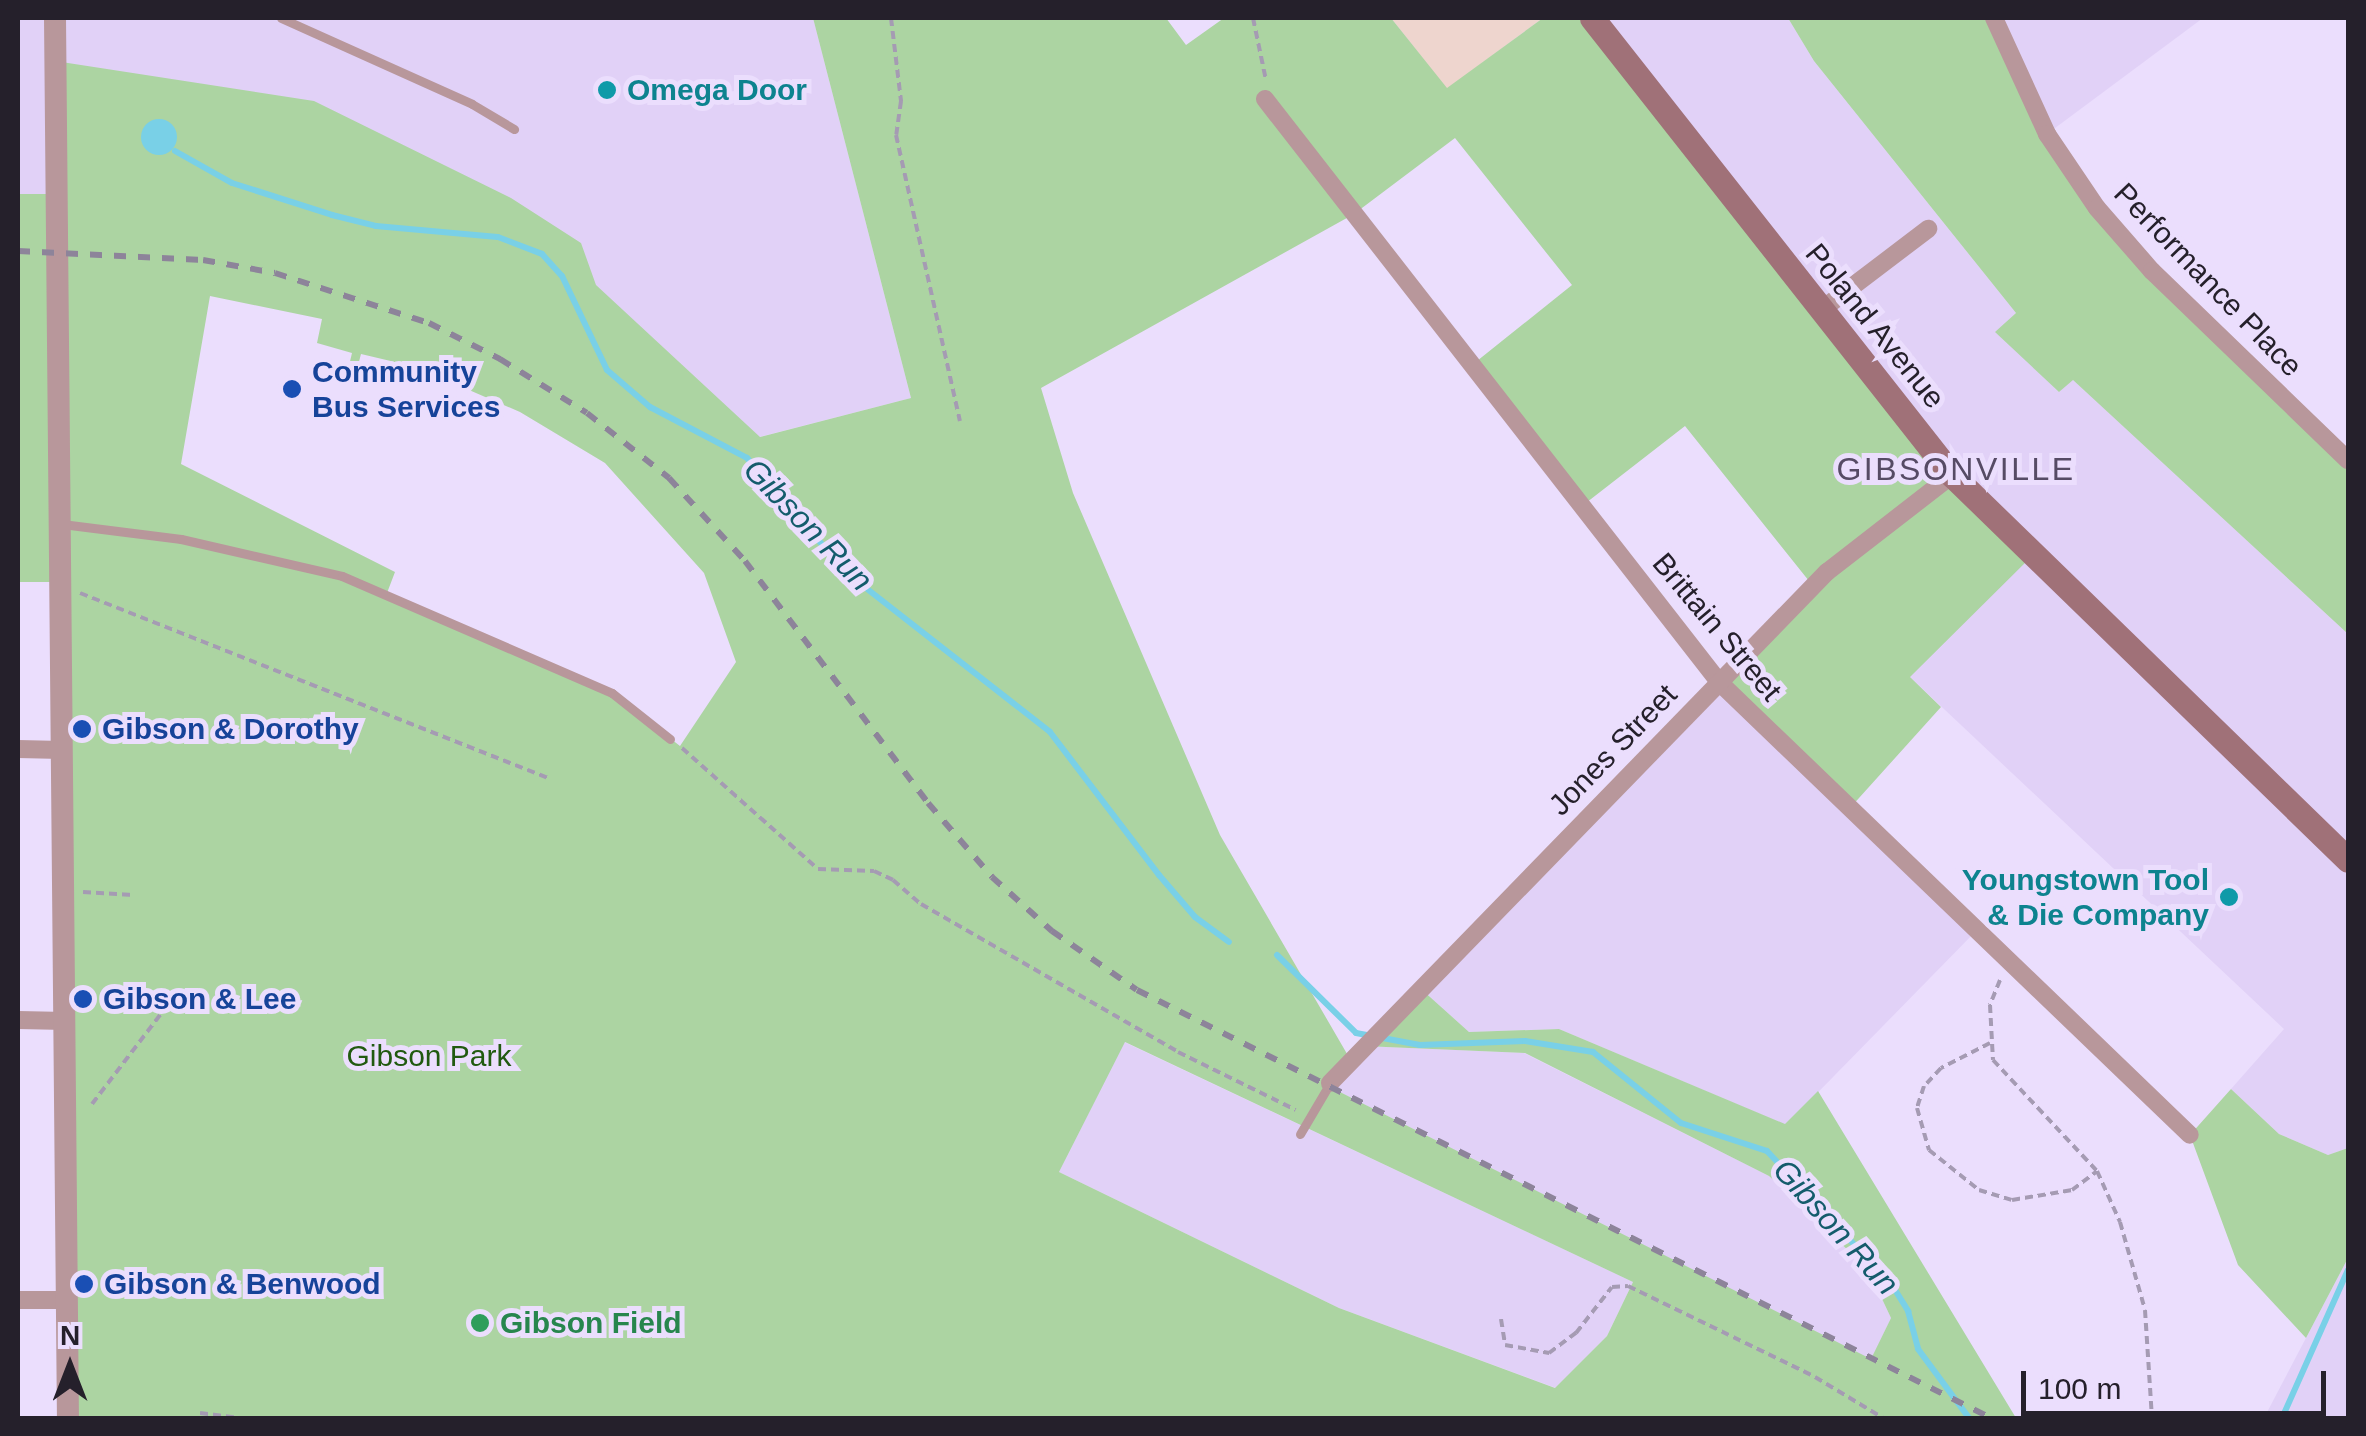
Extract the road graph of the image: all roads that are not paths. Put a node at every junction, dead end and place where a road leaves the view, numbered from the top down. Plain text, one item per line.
1 (55, 18) edge
2 (281, 18) edge
3 (1592, 18) edge
4 (1994, 18) edge
5 (1265, 100) road end
6 (514, 129) dead end
7 (1928, 229) dead end
8 (1820, 311) junction
9 (2348, 460) edge
10 (1952, 475) junction
11 (59, 524) junction
12 (1719, 682) junction
13 (670, 739) road end
14 (18, 749) edge
15 (62, 750) junction
16 (2348, 860) edge
17 (18, 1020) edge
18 (66, 1020) junction
19 (1330, 1083) joint
20 (1300, 1134) dead end
21 (2190, 1135) dead end
22 (18, 1300) edge
23 (68, 1300) junction
24 (68, 1418) edge

1 - 11 street
2 - 6 lane
3 - 8 main road, Poland Avenue
4 - 9 street, Performance Place
5 - 12 street, Brittain Street
7 - 8 street
8 - 10 main road, Poland Avenue
10 - 12 street, Jones Street
10 - 16 main road, Poland Avenue
11 - 13 lane
11 - 15 street
12 - 19 street, Jones Street
12 - 21 street, Brittain Street
14 - 15 street
15 - 18 street
17 - 18 street
18 - 23 street
19 - 20 lane
22 - 23 street
23 - 24 street

